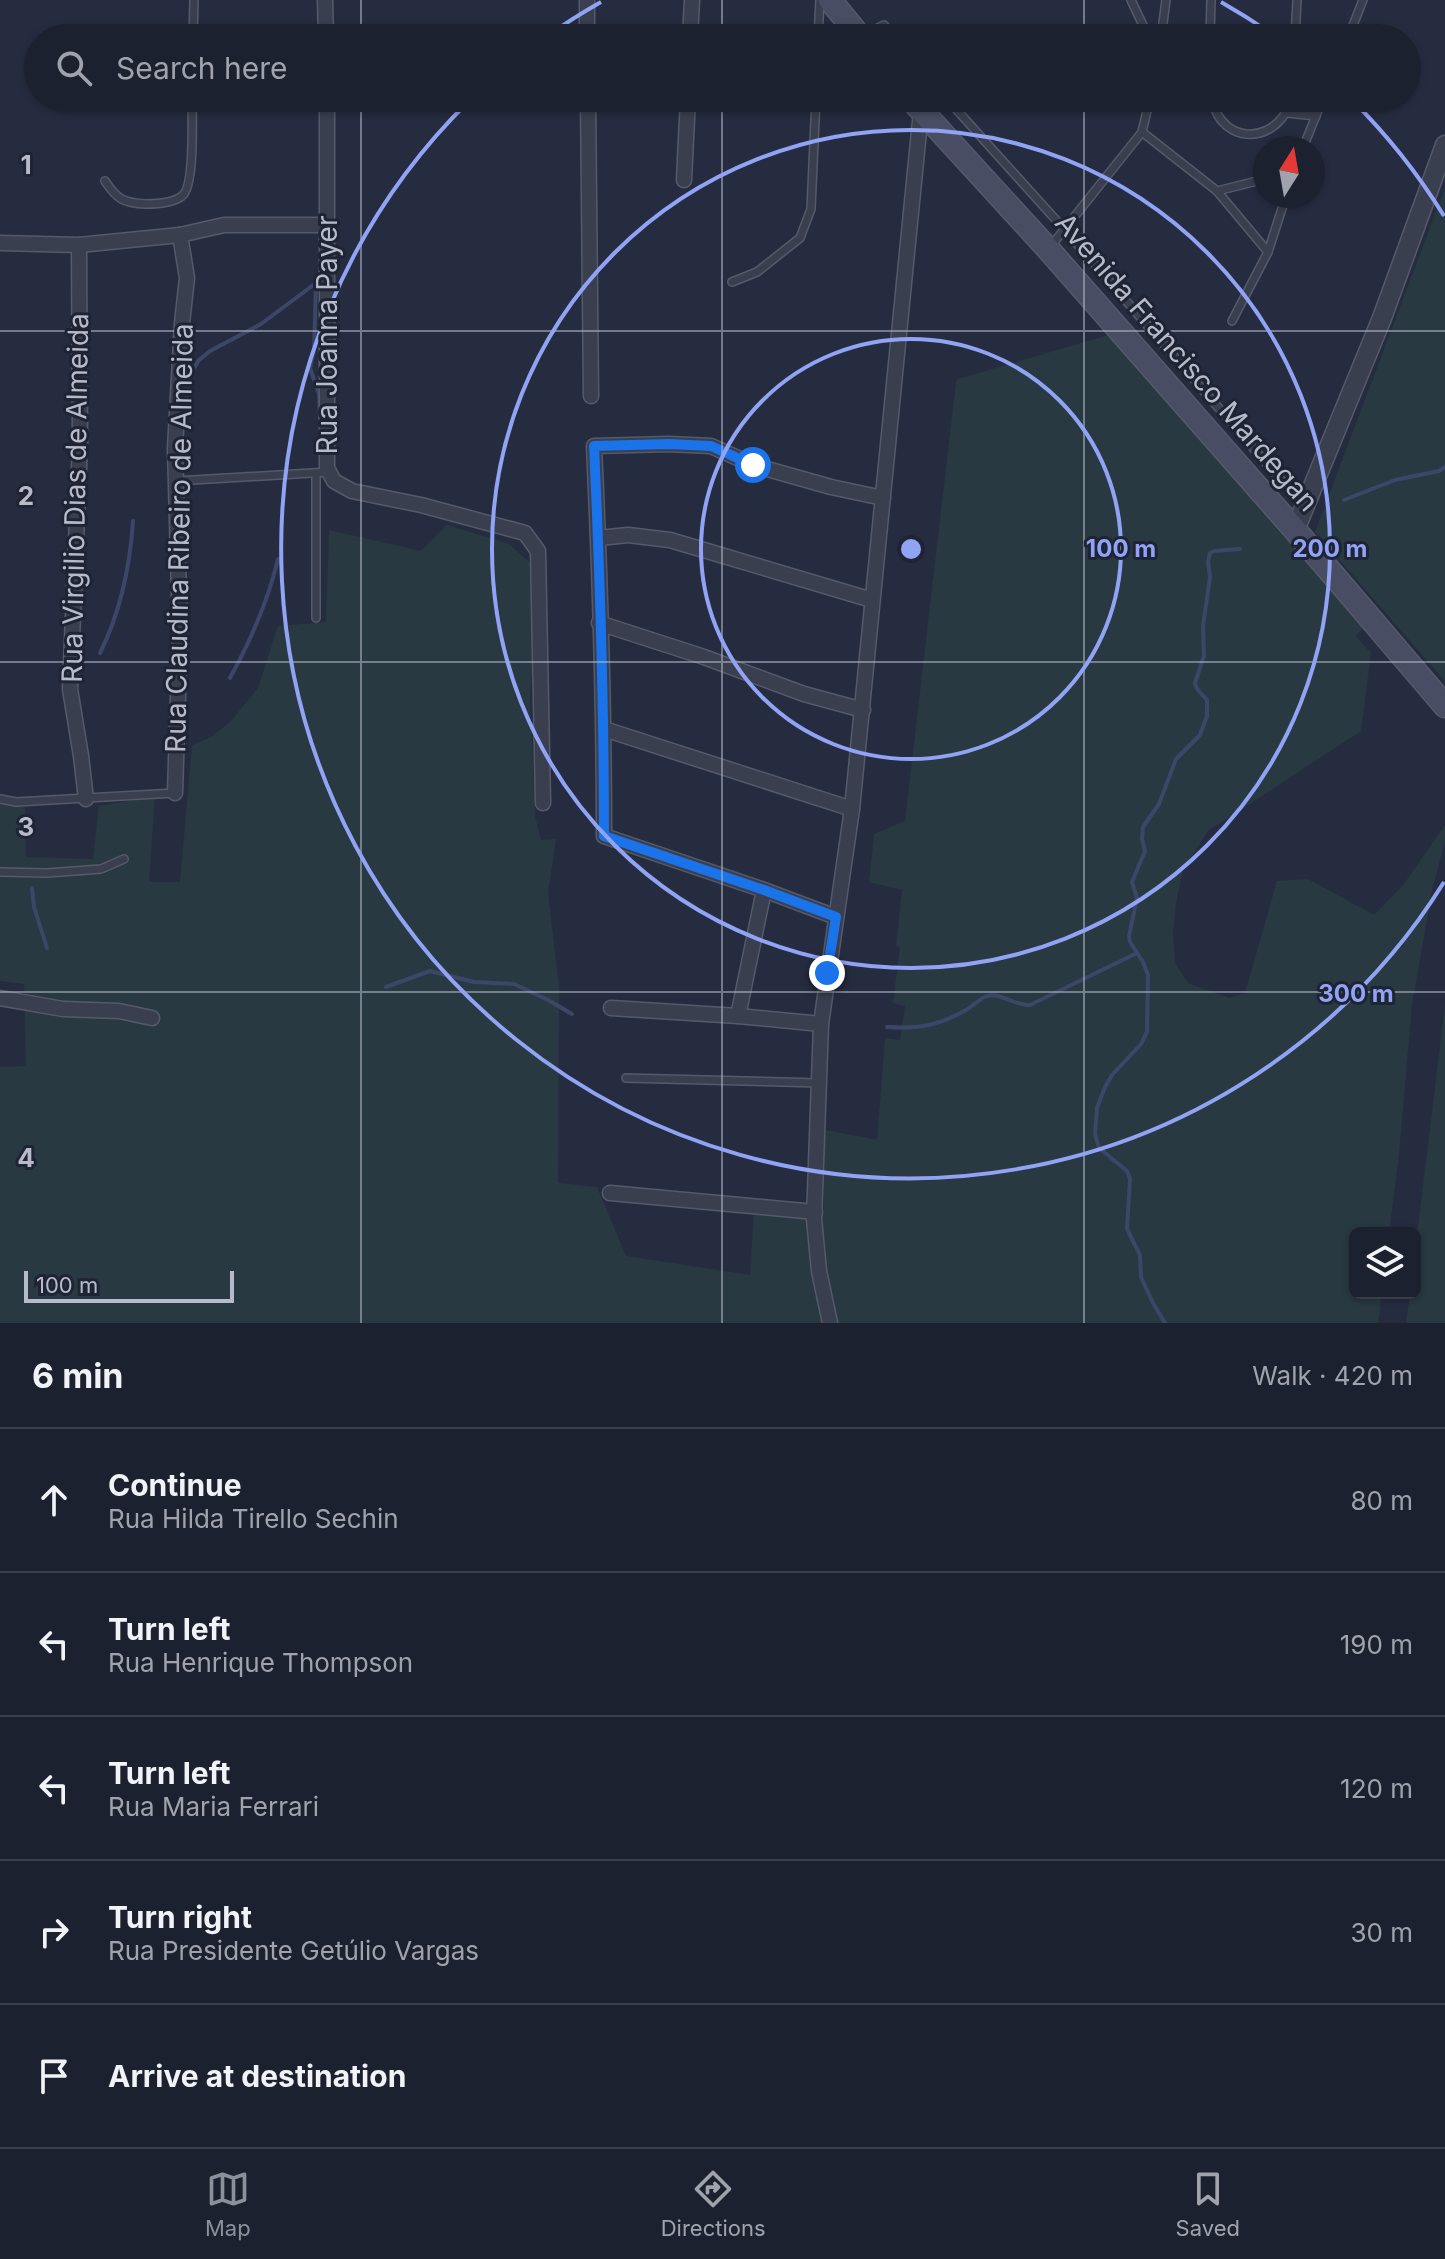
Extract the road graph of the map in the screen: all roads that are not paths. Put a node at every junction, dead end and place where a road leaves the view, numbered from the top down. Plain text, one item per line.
1 (194, 0) edge
2 (325, 0) edge
3 (587, 0) edge
4 (692, 0) edge
5 (820, 0) edge
6 (830, 0) edge
7 (1131, 0) edge
8 (1166, 0) edge
9 (1211, 0) edge
10 (1297, 0) edge
11 (1363, 0) edge
12 (193, 24) edge
13 (326, 24) edge
14 (587, 24) edge
15 (691, 24) edge
16 (819, 24) edge
17 (850, 24) edge
18 (1142, 24) edge
19 (1163, 24) edge
20 (1210, 24) edge
21 (1296, 24) edge
22 (1354, 24) edge
23 (192, 112) edge
24 (327, 112) edge
25 (588, 112) edge
26 (687, 112) edge
27 (815, 112) edge
28 (915, 112) edge
29 (923, 112) edge
30 (959, 112) edge
31 (1147, 112) edge
32 (1216, 112) edge
33 (1318, 112) edge
34 (1287, 113) joint
35 (1316, 116) junction
36 (1142, 132) junction
37 (1308, 136) edge
38 (1445, 145) edge
39 (684, 180) dead end
40 (105, 181) dead end
41 (1253, 182) edge
42 (1217, 191) junction
43 (1282, 208) edge
44 (328, 225) junction
45 (1065, 230) junction
46 (180, 235) junction
47 (0, 243) edge
48 (79, 245) junction
49 (1048, 249) junction
50 (1268, 252) junction
51 (732, 282) dead end
52 (1232, 321) dead end
53 (591, 396) dead end
54 (323, 472) junction
55 (175, 481) junction
56 (883, 498) junction
57 (1306, 503) junction
58 (1295, 530) junction
59 (599, 538) junction
60 (872, 600) junction
61 (316, 618) dead end
62 (599, 623) junction
63 (1445, 706) edge
64 (863, 710) junction
65 (604, 729) junction
66 (175, 793) joint
67 (0, 799) edge
68 (86, 799) junction
69 (543, 803) dead end
70 (852, 809) junction
71 (124, 859) dead end
72 (0, 872) edge
73 (764, 890) junction
74 (836, 917) junction
75 (0, 998) edge
76 (611, 1008) dead end
77 (738, 1016) junction
78 (152, 1018) dead end
79 (821, 1024) junction
80 (626, 1078) dead end
81 (820, 1083) junction
82 (610, 1193) dead end
83 (814, 1215) junction
84 (830, 1323) edge

1 - 12 lane
2 - 13 street
3 - 14 street
4 - 15 street
5 - 16 lane
6 - 17 main road
7 - 18 lane
8 - 19 lane
9 - 20 lane
10 - 21 lane
11 - 22 lane
23 - 40 lane
24 - 44 street, Rua Joanna Payer
25 - 53 street
26 - 39 street
27 - 51 lane
28 - 56 street
29 - 49 main road, Avenida Francisco Mardegan
30 - 45 lane
31 - 36 lane
32 - 34 lane
33 - 35 lane
34 - 35 lane
35 - 37 lane
36 - 42 lane
36 - 45 lane
38 - 57 street
41 - 42 lane
42 - 50 lane
43 - 50 lane
44 - 46 street
44 - 54 street, Rua Joanna Payer
45 - 49 lane
45 - 57 lane
46 - 48 street
46 - 55 street, Rua Claudina Ribeiro de Almeida
47 - 48 street
48 - 68 street, Rua Virgilio Dias de Almeida
49 - 58 main road, Avenida Francisco Mardegan
50 - 52 lane
54 - 55 lane
54 - 61 lane
54 - 69 street, Rua Joanna Payer
55 - 66 street, Rua Claudina Ribeiro de Almeida
56 - 59 street
56 - 60 street
57 - 58 street
58 - 63 main road, Avenida Francisco Mardegan
59 - 60 street
59 - 62 street
60 - 64 street
62 - 64 street
62 - 65 street
64 - 70 street
65 - 70 street
65 - 73 street
66 - 68 lane
67 - 68 lane
70 - 74 street
71 - 72 lane
73 - 74 street
73 - 77 street
74 - 79 street
75 - 78 street
76 - 77 street
77 - 79 street
79 - 81 street
80 - 81 lane
81 - 83 street
82 - 83 street
83 - 84 street

